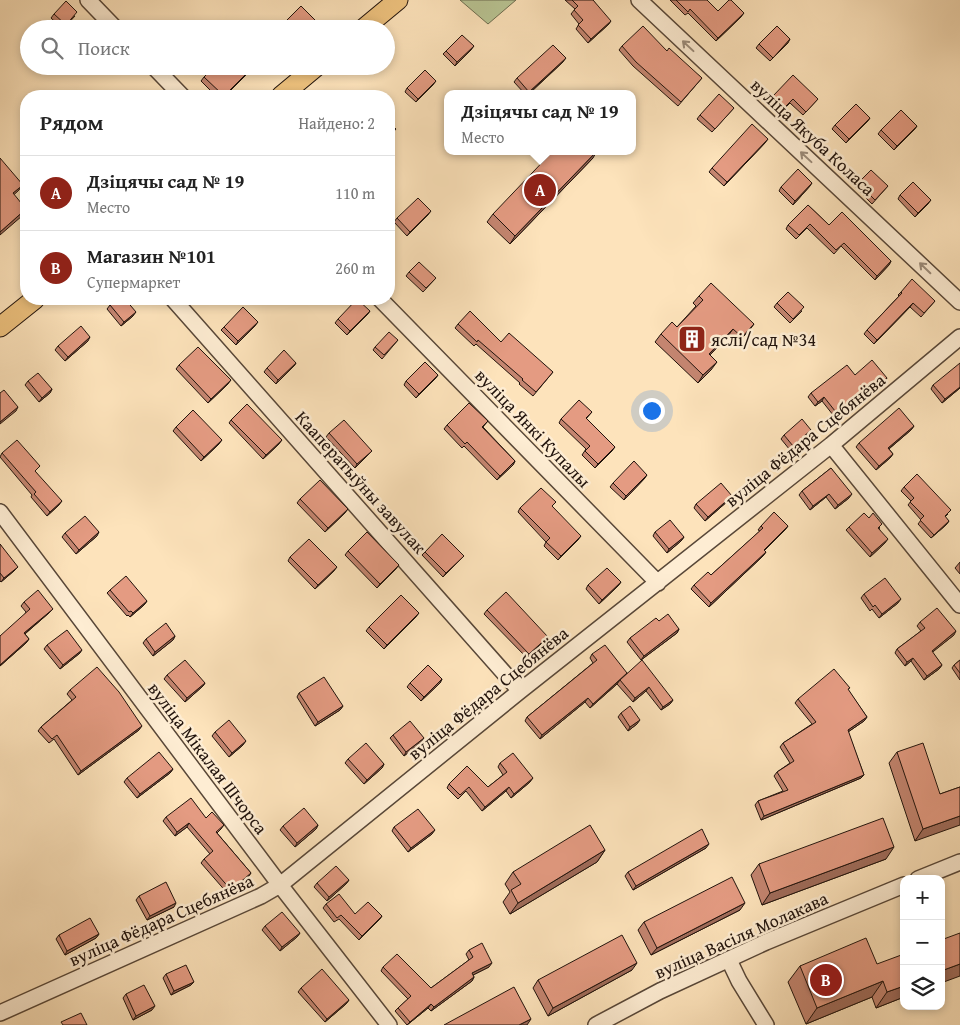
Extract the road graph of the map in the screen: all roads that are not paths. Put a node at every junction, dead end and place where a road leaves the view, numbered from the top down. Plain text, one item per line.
1 (88, 0) edge
2 (398, 0) edge
3 (639, 0) edge
4 (107, 20) edge
5 (374, 20) edge
6 (162, 75) edge
7 (306, 75) edge
8 (176, 90) edge
9 (288, 90) edge
10 (960, 302) edge
11 (28, 305) edge
12 (178, 305) edge
13 (386, 305) edge
14 (0, 327) edge
15 (960, 337) edge
16 (831, 445) junction
17 (0, 512) edge
18 (658, 582) junction
19 (960, 605) edge
20 (520, 691) junction
21 (960, 862) edge
22 (928, 875) edge
23 (280, 885) junction
24 (900, 886) edge
25 (729, 960) junction
26 (0, 1013) edge
27 (616, 1020) edge
28 (388, 1025) edge
29 (596, 1025) edge
30 (766, 1025) edge

1 - 4 street
2 - 5 main road
10 -> 3 street, вуліца Якуба Коласа
6 - 8 street
7 - 9 main road
11 - 14 main road
12 - 20 street, Кааператыўны завулак
13 - 18 street, вуліца Янкі Купалы
15 - 16 street, вуліца Фёдара Сцебянёва
16 - 18 street, вуліца Фёдара Сцебянёва
16 - 19 street
17 - 23 street, вуліца Мікалая Шчорса
18 - 20 street, вуліца Фёдара Сцебянёва
20 - 23 street, вуліца Фёдара Сцебянёва
21 - 22 street
23 - 26 street, вуліца Фёдара Сцебянёва
23 - 28 street, вуліца Мікалая Шчорса
24 - 25 street, вуліца Васіля Молакава
25 - 27 street, вуліца Васіля Молакава
25 - 30 street
27 - 29 street, вуліца Васіля Молакава

